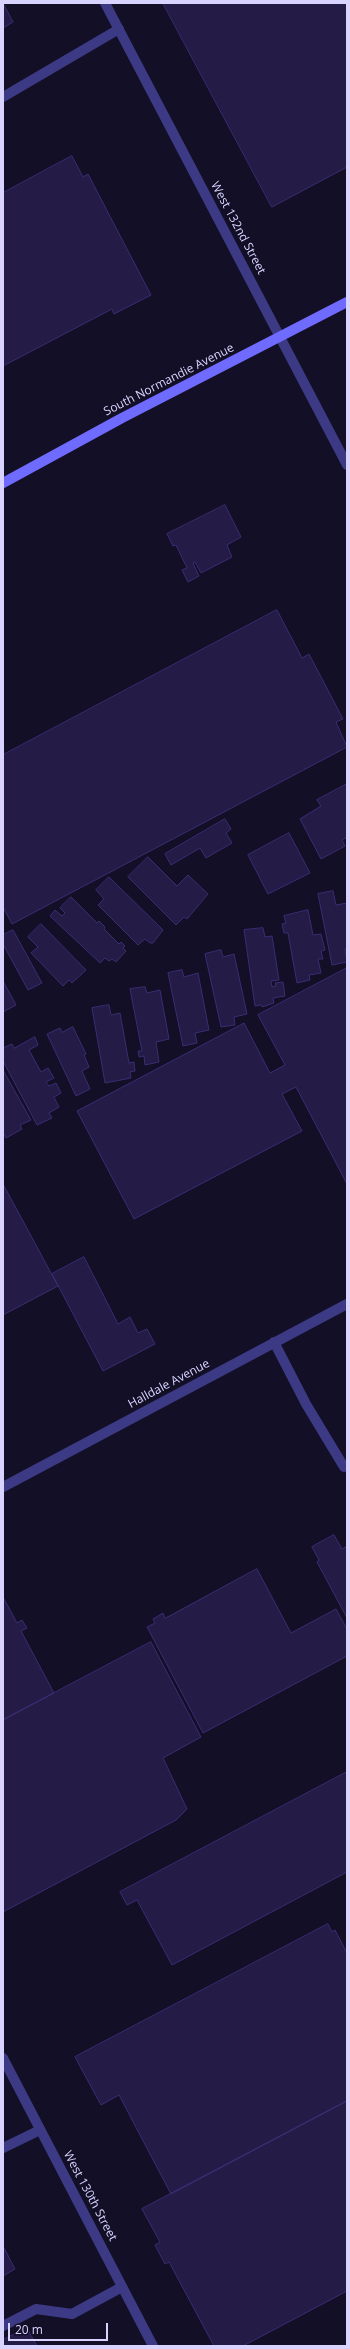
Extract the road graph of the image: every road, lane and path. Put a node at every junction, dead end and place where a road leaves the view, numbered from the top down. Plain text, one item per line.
1 (105, 3) edge
2 (119, 30) junction
3 (3, 97) edge
4 (347, 302) edge
5 (282, 338) junction
6 (347, 465) edge
7 (3, 483) edge
8 (347, 1304) edge
9 (274, 1342) junction
10 (347, 1465) edge
11 (3, 1487) edge
12 (3, 2058) edge
13 (40, 2130) junction
14 (3, 2148) edge
15 (122, 2287) junction
16 (3, 2326) edge
17 (153, 2346) edge

1 - 2 street, West 132nd Street
2 - 3 street
2 - 5 street, West 132nd Street
4 - 5 main road, South Normandie Avenue
5 - 6 street, West 132nd Street
5 - 7 main road, South Normandie Avenue
8 - 9 street, Halldale Avenue
9 - 10 street
9 - 11 street, Halldale Avenue
12 - 13 street, West 130th Street
13 - 14 street
13 - 15 street, West 130th Street
15 - 16 street
15 - 17 street, West 130th Street

